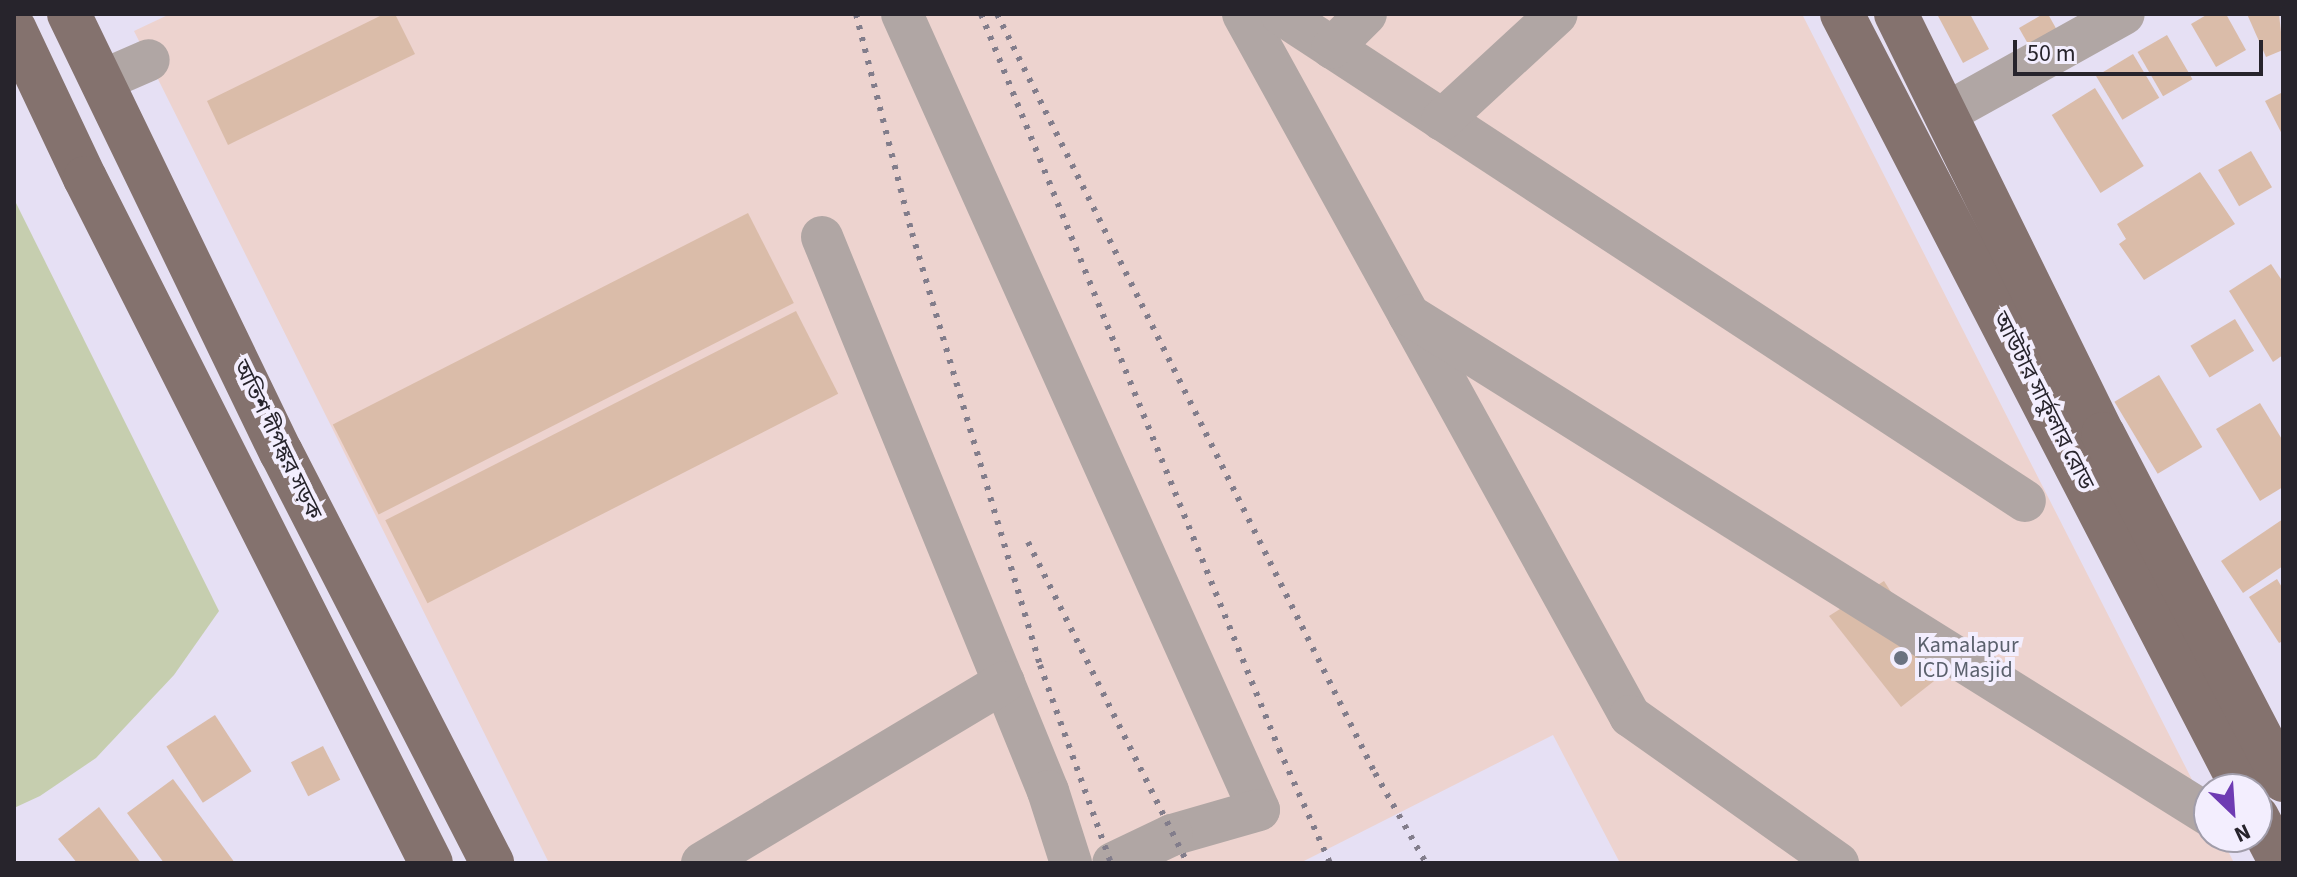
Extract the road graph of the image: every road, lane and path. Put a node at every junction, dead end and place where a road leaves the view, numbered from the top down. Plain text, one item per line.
1 (66, 14) edge
2 (902, 14) edge
3 (1243, 14) edge
4 (1281, 14) edge
5 (1366, 14) edge
6 (1557, 14) edge
7 (1842, 14) edge
8 (1896, 14) edge
9 (2124, 14) edge
10 (14, 19) edge
11 (14, 28) edge
12 (1332, 48) junction
13 (149, 60) dead end
14 (101, 81) junction
15 (1948, 112) junction
16 (1442, 120) junction
17 (136, 154) junction
18 (85, 178) junction
19 (822, 237) dead end
20 (1405, 312) junction
21 (2025, 501) dead end
22 (1004, 682) junction
23 (2235, 773) edge
24 (2283, 780) edge
25 (2193, 805) edge
26 (431, 863) edge
27 (492, 863) edge
28 (702, 863) edge
29 (1071, 863) edge
30 (1113, 863) edge
31 (1838, 863) edge

1 - 10 main road
1 - 14 main road, অতিশ দীপঙ্কর সড়ক
2 - 30 street
3 - 20 street
4 - 12 street
5 - 12 street
6 - 16 street
7 - 23 main road, আউটার সার্কুলার রোড
8 - 15 main road, আউটার সার্কুলার রোড
9 - 15 street
11 - 18 main road
12 - 16 street
13 - 14 street
14 - 17 main road, অতিশ দীপঙ্কর সড়ক
15 - 24 main road, আউটার সার্কুলার রোড
16 - 21 street
17 - 18 main road
17 - 27 main road, অতিশ দীপঙ্কর সড়ক
18 - 26 main road
19 - 22 street
20 - 25 street
20 - 31 street
22 - 28 street
22 - 29 street

